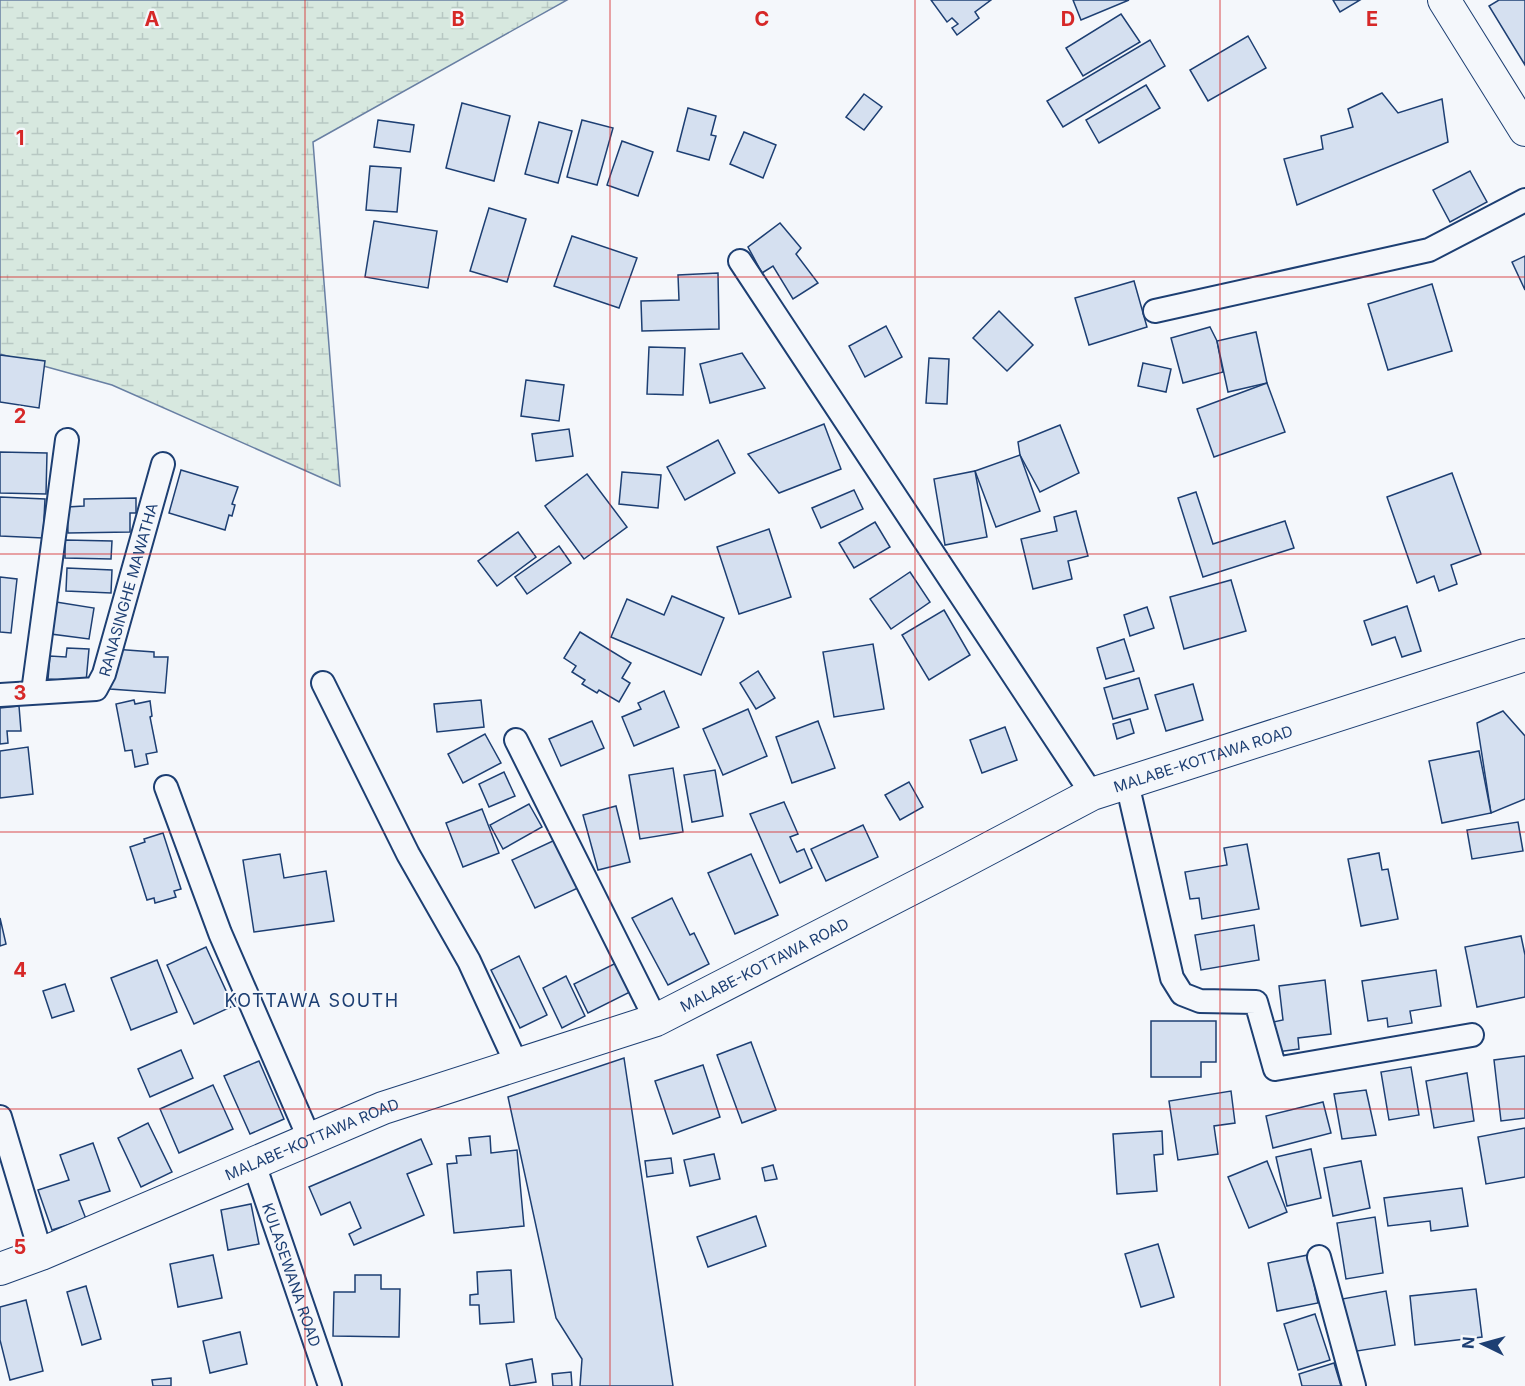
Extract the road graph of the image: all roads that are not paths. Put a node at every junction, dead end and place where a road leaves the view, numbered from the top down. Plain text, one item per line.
1 (1444, 0) edge
2 (1525, 130) edge
3 (1525, 200) edge
4 (740, 261) dead end
5 (1155, 311) dead end
6 (67, 440) dead end
7 (163, 464) dead end
8 (1525, 655) edge
9 (323, 683) dead end
10 (33, 692) junction
11 (0, 695) edge
12 (516, 740) dead end
13 (1127, 783) junction
14 (166, 787) dead end
15 (1092, 794) junction
16 (656, 1020) junction
17 (1472, 1035) dead end
18 (517, 1065) junction
19 (0, 1117) edge
20 (310, 1140) junction
21 (255, 1164) junction
22 (41, 1254) junction
23 (1319, 1257) dead end
24 (0, 1269) edge
25 (330, 1386) edge
26 (1354, 1386) edge

1 - 2 main road
3 - 5 street
4 - 15 street
6 - 10 street
7 - 10 street, RANASINGHE MAWATHA
8 - 13 main road, MALABE-KOTTAWA ROAD
9 - 18 street
10 - 11 street, RANASINGHE MAWATHA
12 - 16 street
13 - 15 main road, MALABE-KOTTAWA ROAD
13 - 17 street
14 - 20 street
15 - 16 main road, MALABE-KOTTAWA ROAD
16 - 18 main road, MALABE-KOTTAWA ROAD
18 - 20 main road, MALABE-KOTTAWA ROAD
19 - 22 street
20 - 21 main road, MALABE-KOTTAWA ROAD
21 - 22 main road, MALABE-KOTTAWA ROAD
21 - 25 street, KULASEWANA ROAD
22 - 24 main road, MALABE-KOTTAWA ROAD
23 - 26 street

